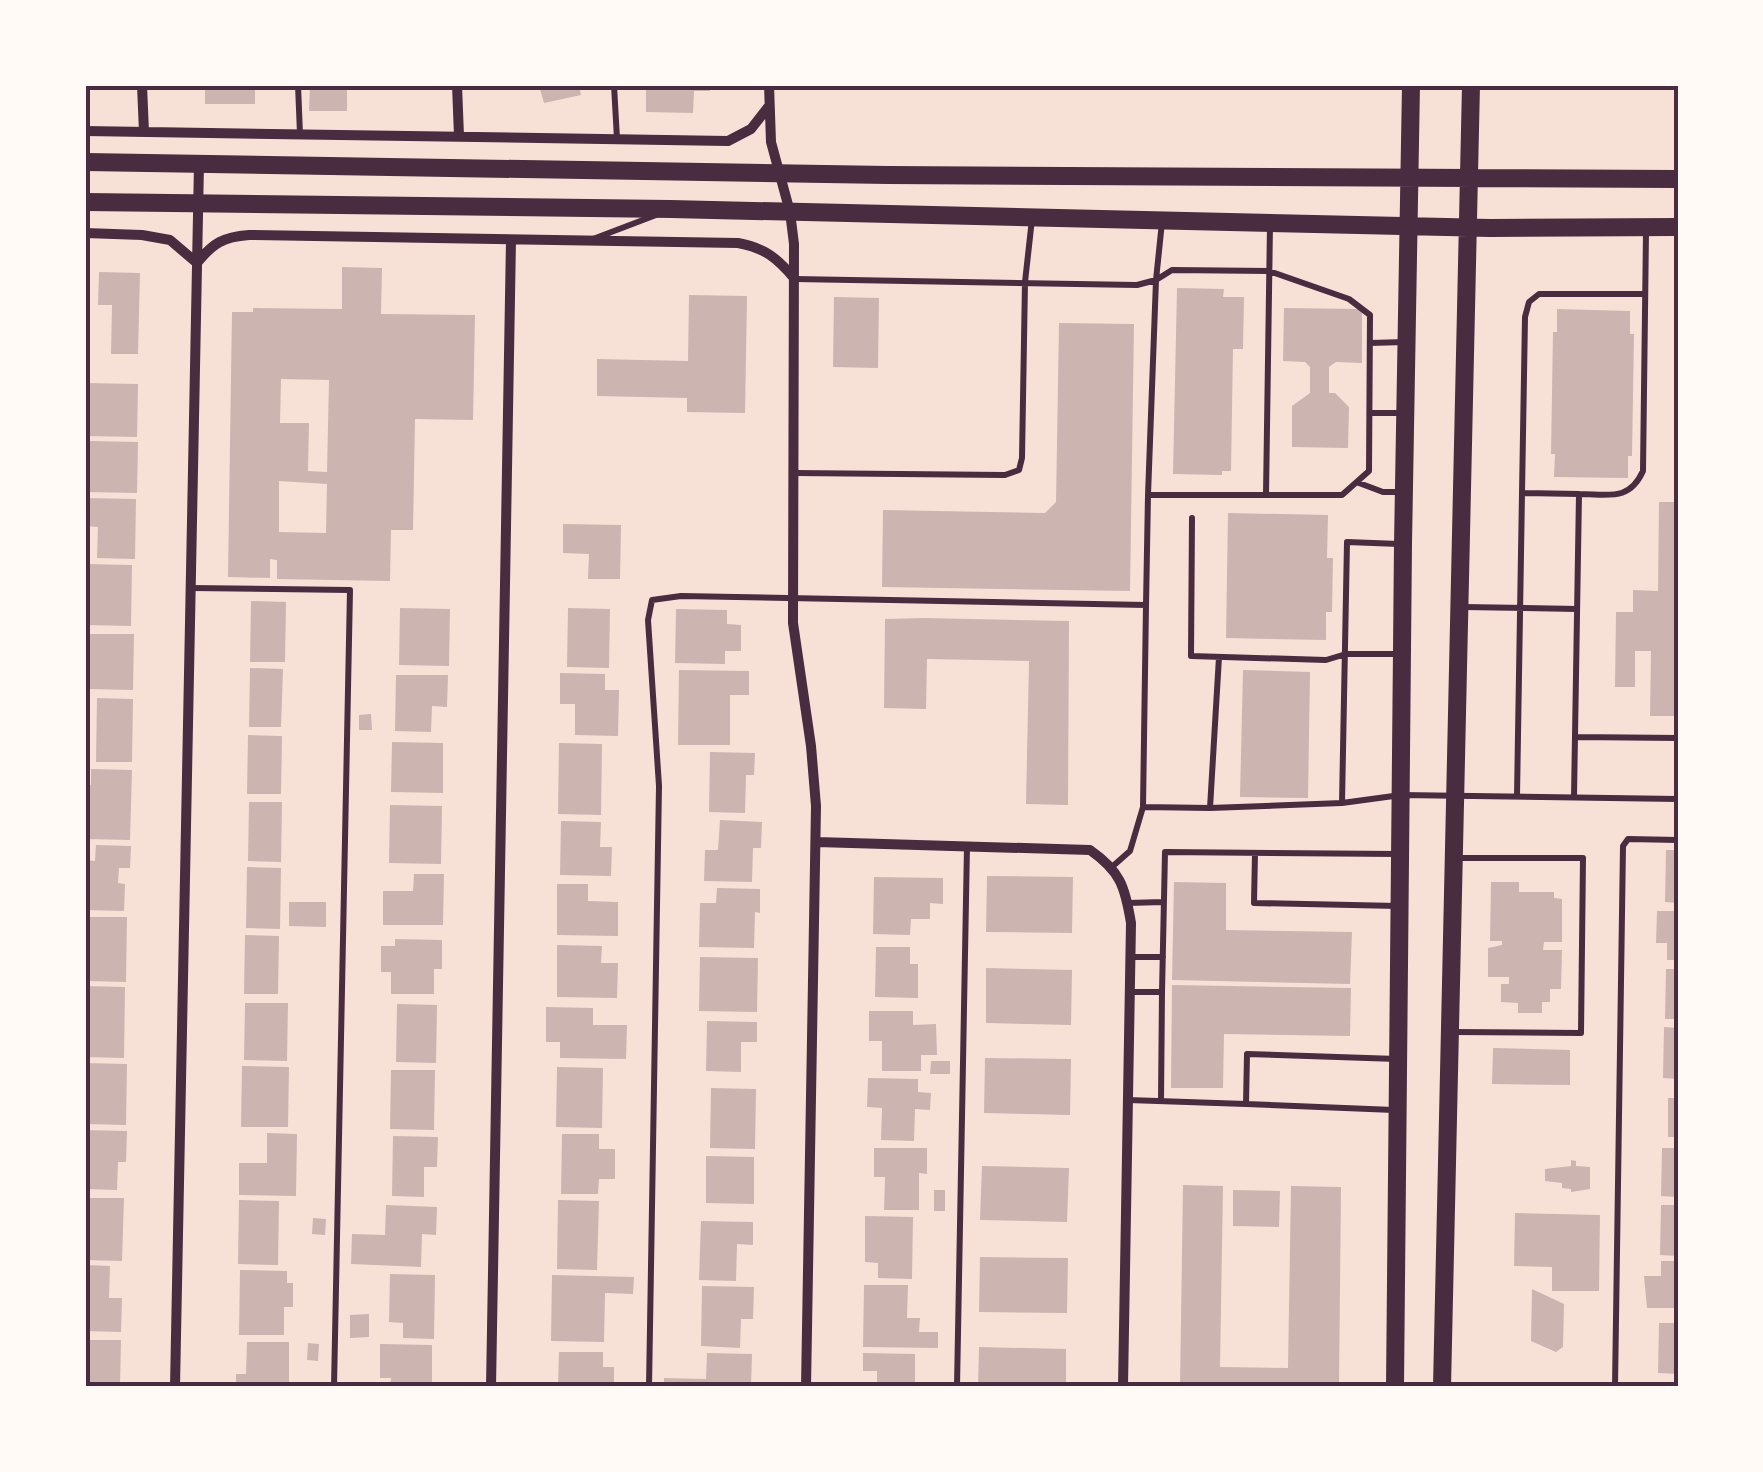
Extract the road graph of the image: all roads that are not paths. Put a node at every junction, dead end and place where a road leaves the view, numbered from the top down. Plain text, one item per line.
1 (142, 85) edge
2 (298, 85) edge
3 (457, 85) edge
4 (614, 85) edge
5 (769, 85) edge
6 (1411, 85) edge
7 (1471, 85) edge
8 (770, 105) junction
9 (85, 132) edge
10 (144, 132) junction
11 (300, 134) junction
12 (459, 136) junction
13 (617, 140) junction
14 (85, 162) edge
15 (198, 164) junction
16 (780, 174) junction
17 (1410, 179) junction
18 (1678, 179) edge
19 (1470, 180) junction
20 (85, 202) edge
21 (198, 203) junction
22 (671, 209) junction
23 (790, 212) junction
24 (1032, 218) junction
25 (1162, 221) junction
26 (1270, 224) junction
27 (1408, 226) junction
28 (1468, 226) junction
29 (1678, 227) edge
30 (1646, 228) junction
31 (85, 233) edge
32 (511, 240) junction
33 (587, 241) junction
34 (197, 263) junction
35 (1269, 271) junction
36 (795, 279) junction
37 (1156, 280) junction
38 (1025, 282) junction
39 (1645, 294) junction
40 (1406, 342) junction
41 (1370, 343) junction
42 (1370, 413) junction
43 (1406, 413) junction
44 (793, 472) junction
45 (1359, 483) junction
46 (1404, 492) junction
47 (1522, 493) junction
48 (1579, 494) junction
49 (1148, 495) junction
50 (1266, 495) junction
51 (1192, 518) dead end
52 (1402, 544) junction
53 (191, 588) junction
54 (793, 600) junction
55 (1146, 605) junction
56 (1460, 608) junction
57 (1520, 608) junction
58 (1577, 610) junction
59 (1346, 654) junction
60 (1403, 654) junction
61 (1219, 657) junction
62 (1575, 737) junction
63 (1678, 738) edge
64 (1401, 795) junction
65 (1455, 796) junction
66 (1517, 796) junction
67 (1574, 797) junction
68 (1678, 798) edge
69 (1342, 803) junction
70 (1143, 807) junction
71 (1210, 808) junction
72 (1678, 840) edge
73 (817, 842) junction
74 (967, 845) junction
75 (1255, 853) junction
76 (1401, 854) junction
77 (1452, 858) junction
78 (1113, 866) junction
79 (1164, 902) junction
80 (1128, 903) junction
81 (1400, 906) junction
82 (1131, 957) junction
83 (1162, 957) junction
84 (1130, 992) junction
85 (1162, 992) junction
86 (1448, 1032) junction
87 (1398, 1059) junction
88 (1128, 1100) junction
89 (1161, 1101) junction
90 (1246, 1104) junction
91 (1398, 1110) junction
92 (175, 1387) edge
93 (334, 1387) edge
94 (491, 1387) edge
95 (649, 1387) edge
96 (806, 1387) edge
97 (958, 1387) edge
98 (1122, 1387) edge
99 (1395, 1387) edge
100 (1442, 1387) edge
101 (1615, 1387) edge

1 - 10 street
2 - 11 lane
3 - 12 street
4 - 13 lane
5 - 8 street
6 - 17 main road
7 - 19 main road
8 - 13 street
8 - 16 street
9 - 10 street
10 - 11 street
11 - 12 street
12 - 13 street
14 - 15 main road
15 - 16 main road
15 - 21 street
16 - 17 main road
16 - 23 street
17 - 19 main road
17 - 27 main road
18 - 19 main road
19 - 28 main road
20 - 21 main road
21 - 22 main road
21 - 34 street
22 - 23 main road
22 - 33 lane
23 - 24 main road
23 - 36 street
24 - 25 main road
24 - 38 lane
25 - 26 main road
25 - 37 lane
26 - 27 main road
26 - 35 lane
27 - 28 main road
27 - 40 main road
28 - 30 main road
28 - 56 main road
29 - 30 main road
30 - 39 lane
31 - 34 street
32 - 33 street
32 - 34 street
32 - 94 street
33 - 36 street
34 - 53 street
35 - 37 lane
35 - 41 lane
35 - 50 lane
36 - 38 lane
36 - 44 street
37 - 38 lane
37 - 49 lane
38 - 44 lane
39 - 47 lane
39 - 48 lane
40 - 41 lane
40 - 43 main road
41 - 42 lane
42 - 43 lane
42 - 45 lane
43 - 46 main road
44 - 54 street
45 - 46 lane
45 - 50 lane
46 - 52 main road
47 - 48 lane
47 - 57 lane
48 - 58 lane
49 - 50 lane
49 - 55 lane
51 - 61 lane
52 - 59 lane
52 - 60 main road
53 - 92 street
53 - 93 lane
54 - 55 lane
54 - 73 street
54 - 95 lane
55 - 70 lane
56 - 57 lane
56 - 65 main road
57 - 58 lane
57 - 66 lane
58 - 62 lane
59 - 60 lane
59 - 61 lane
59 - 69 lane
60 - 64 main road
61 - 71 lane
62 - 63 lane
62 - 67 lane
64 - 65 lane
64 - 69 lane
64 - 76 main road
65 - 66 lane
65 - 77 main road
66 - 67 lane
67 - 68 lane
69 - 71 lane
70 - 71 lane
70 - 78 lane
72 - 101 lane
73 - 74 street
73 - 96 street
74 - 78 street
74 - 97 lane
75 - 76 lane
75 - 79 lane
75 - 81 lane
76 - 81 main road
77 - 86 main road
77 - 86 lane
78 - 80 street
79 - 80 lane
79 - 83 lane
80 - 82 street
81 - 87 main road
82 - 83 lane
82 - 84 street
83 - 85 lane
84 - 85 lane
84 - 88 street
85 - 89 lane
86 - 100 main road
87 - 90 lane
87 - 91 main road
88 - 89 lane
88 - 98 street
89 - 90 lane
90 - 91 lane
91 - 99 main road

